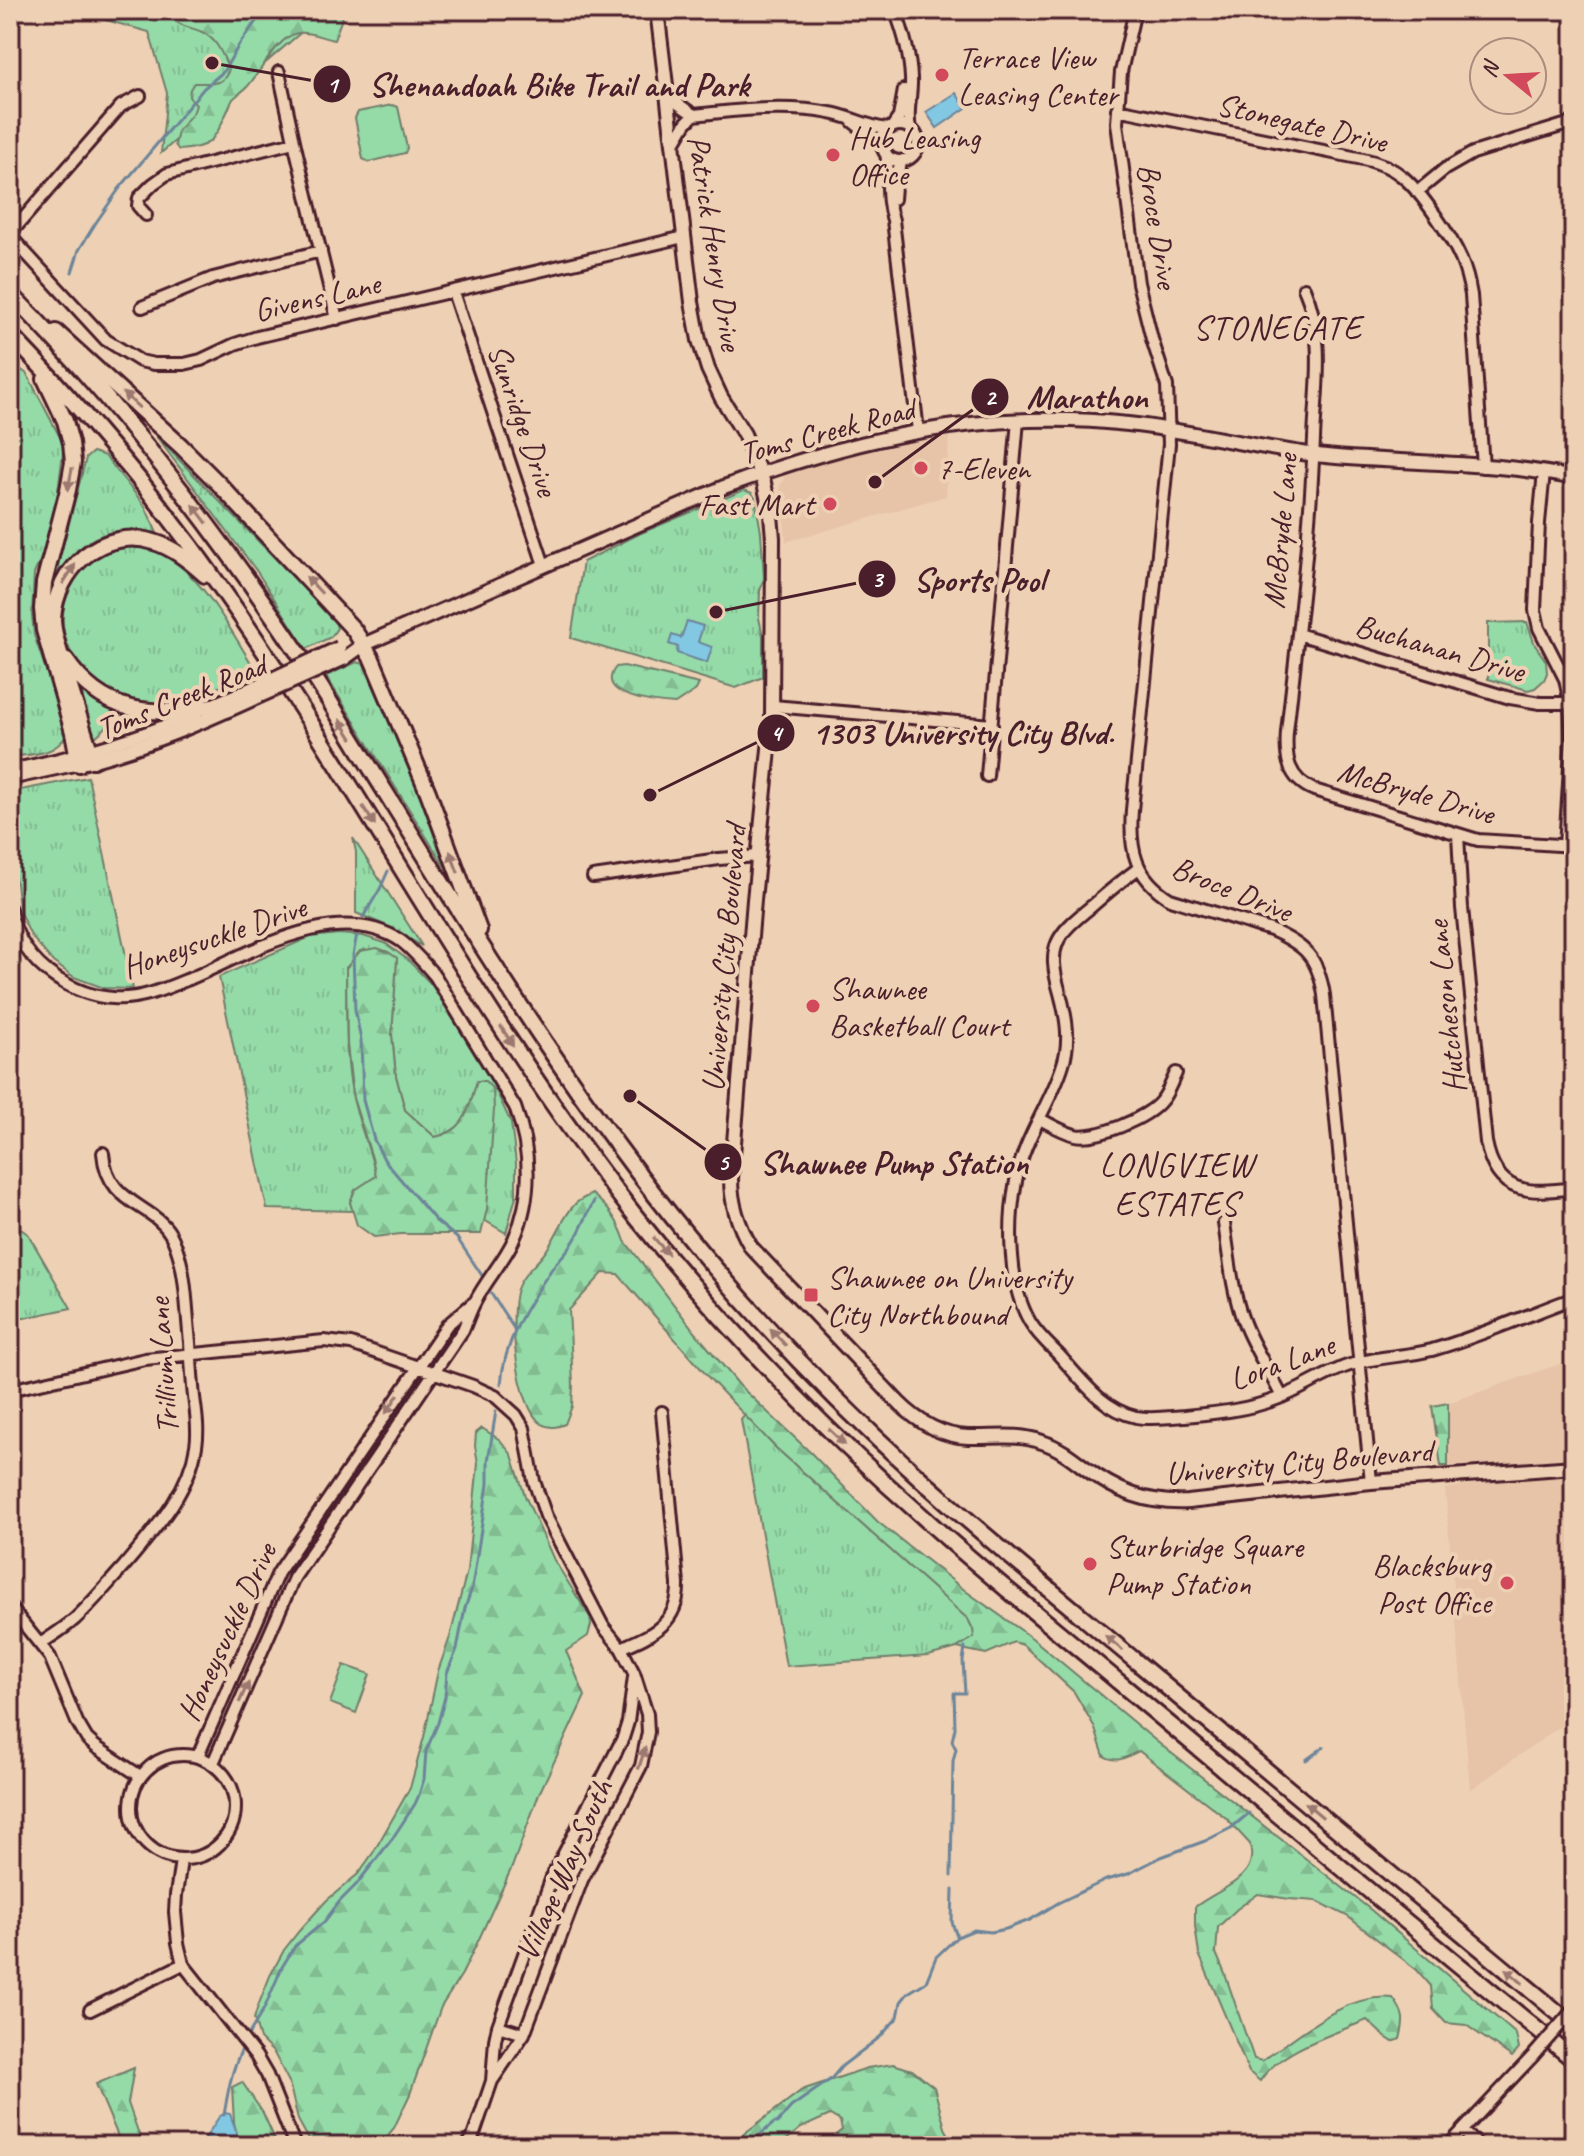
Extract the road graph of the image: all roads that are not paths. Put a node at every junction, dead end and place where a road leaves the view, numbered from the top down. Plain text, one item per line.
1 (657, 10) edge
2 (895, 10) edge
3 (1135, 10) edge
4 (908, 60) junction
5 (279, 72) dead end
6 (140, 96) dead end
7 (667, 96) junction
8 (1117, 109) junction
9 (694, 115) junction
10 (850, 119) junction
11 (1574, 122) edge
12 (890, 128) junction
13 (910, 129) junction
14 (294, 142) junction
15 (673, 145) junction
16 (885, 151) junction
17 (903, 160) junction
18 (1417, 192) junction
19 (146, 215) dead end
20 (893, 220) junction
21 (10, 235) edge
22 (684, 237) junction
23 (321, 251) junction
24 (1304, 288) dead end
25 (453, 292) junction
26 (14, 298) edge
27 (142, 307) dead end
28 (337, 319) junction
29 (10, 334) edge
30 (30, 355) junction
31 (1018, 420) junction
32 (1168, 430) junction
33 (918, 431) junction
34 (1313, 454) junction
35 (1483, 467) junction
36 (1544, 472) junction
37 (761, 473) junction
38 (1574, 478) edge
39 (544, 565) junction
40 (225, 594) junction
41 (1298, 634) junction
42 (363, 645) junction
43 (59, 648) junction
44 (253, 693) junction
45 (1570, 703) junction
46 (211, 706) junction
47 (773, 706) junction
48 (992, 725) junction
49 (84, 757) junction
50 (10, 770) edge
51 (987, 776) dead end
52 (1296, 778) joint
53 (10, 779) edge
54 (1458, 835) junction
55 (1570, 846) edge
56 (758, 856) junction
57 (1139, 868) junction
58 (593, 877) dead end
59 (10, 909) edge
60 (491, 961) junction
61 (1176, 1073) dead end
62 (1040, 1119) junction
63 (103, 1153) dead end
64 (1574, 1188) edge
65 (1224, 1223) dead end
66 (1574, 1298) edge
67 (476, 1300) junction
68 (191, 1355) junction
69 (1360, 1362) junction
70 (417, 1367) junction
71 (435, 1374) junction
72 (10, 1390) edge
73 (1282, 1397) junction
74 (662, 1412) dead end
75 (1574, 1467) edge
76 (1371, 1482) junction
77 (10, 1607) edge
78 (40, 1644) junction
79 (621, 1648) junction
80 (634, 1673) junction
81 (198, 1756) junction
82 (213, 1763) junction
83 (140, 1776) junction
84 (181, 1860) junction
85 (183, 1964) junction
86 (1574, 2009) edge
87 (90, 2010) dead end
88 (498, 2026) junction
89 (1574, 2026) edge
90 (524, 2034) junction
91 (1574, 2060) edge
92 (492, 2081) junction
93 (1463, 2131) junction
94 (295, 2146) edge
95 (467, 2146) edge
96 (1448, 2146) edge
97 (1479, 2146) edge

1 - 7 main road, Patrick Henry Drive
2 - 4 street
3 - 8 street, Broce Drive
4 - 12 street
4 - 13 street
5 - 14 street
6 - 21 street
7 - 9 street
7 - 15 main road, Patrick Henry Drive
8 - 18 street, Stonegate Drive
8 - 32 street, Broce Drive
9 - 10 street
9 - 15 street
10 - 12 street
10 - 16 street
11 - 18 street
12 - 13 street
12 - 16 street
13 - 17 street
14 - 19 street
14 - 23 street
15 - 22 main road, Patrick Henry Drive
16 - 17 street
16 - 20 street
17 - 20 street
18 - 35 street, Stonegate Drive
20 - 33 street
21 - 28 street, Givens Lane
22 - 25 street, Givens Lane
22 - 37 main road, Patrick Henry Drive
23 - 27 street
23 - 28 street
24 - 34 street, McBryde Lane
25 - 28 street, Givens Lane
25 - 39 street, Sunridge Drive
42 -> 26 highway
60 -> 26 highway
29 - 30 highway
30 - 40 highway
30 -> 49 highway
31 - 32 main road, Toms Creek Road
31 - 33 main road, Toms Creek Road
31 - 48 street
32 - 34 main road, Toms Creek Road
32 - 57 street, Broce Drive
33 - 37 main road, Toms Creek Road
34 - 35 main road, Toms Creek Road
34 - 41 street, McBryde Lane
35 - 36 main road, Toms Creek Road
36 - 38 main road, Toms Creek Road
36 - 45 street
37 - 39 main road, Toms Creek Road
37 - 47 main road, University City Boulevard
39 - 42 main road, Toms Creek Road
43 -> 40 highway
40 -> 91 highway
41 - 45 street, Buchanan Drive
41 - 52 street, McBryde Lane
42 - 44 main road, Toms Creek Road, bridge
60 -> 42 highway
43 - 46 highway
43 - 49 highway
44 - 46 main road, Toms Creek Road
44 - 49 main road, Toms Creek Road
45 - 55 street
46 - 49 street, Toms Creek Road
47 - 48 street
47 - 56 main road, University City Boulevard
48 - 51 street
49 - 50 street, Toms Creek Road
49 - 53 street, Toms Creek Road
52 - 54 street, McBryde Drive
54 - 55 street, McBryde Drive
54 - 64 street, Hutcheson Lane
56 - 58 street
56 - 76 main road, University City Boulevard
57 - 62 street, Lora Lane
57 - 69 street, Broce Drive
59 - 67 street, Honeysuckle Drive
89 -> 60 highway
61 - 62 street
62 - 73 street, Lora Lane
63 - 68 street, Trillium Lane
65 - 73 street
66 - 69 street, Lora Lane
67 - 70 street, Honeysuckle Drive
67 - 71 street, Honeysuckle Drive
68 - 70 street, Village Way South
68 - 72 street, Village Way South
68 - 78 street, Trillium Lane
69 - 73 street, Lora Lane
69 - 76 street, Broce Drive
70 - 71 street, Village Way South
70 -> 81 street, Honeysuckle Drive
71 - 79 street, Village Way South
82 -> 71 street, Honeysuckle Drive
74 - 79 street
75 - 76 main road, University City Boulevard
77 - 78 street
78 - 83 street
79 - 80 street, Village Way South
80 - 88 street, Village Way South
90 -> 80 street, Village Way South
81 - 82 street, Honeysuckle Drive
81 - 83 street, Honeysuckle Drive
82 - 84 street, Honeysuckle Drive
83 - 84 street
84 - 85 street
85 - 87 street
85 - 94 street
86 - 93 street, bridge
88 - 90 street
88 - 92 street, Village Way South
90 - 92 street, Village Way South
92 - 95 street, Village Way South
93 - 96 street
93 - 97 street

